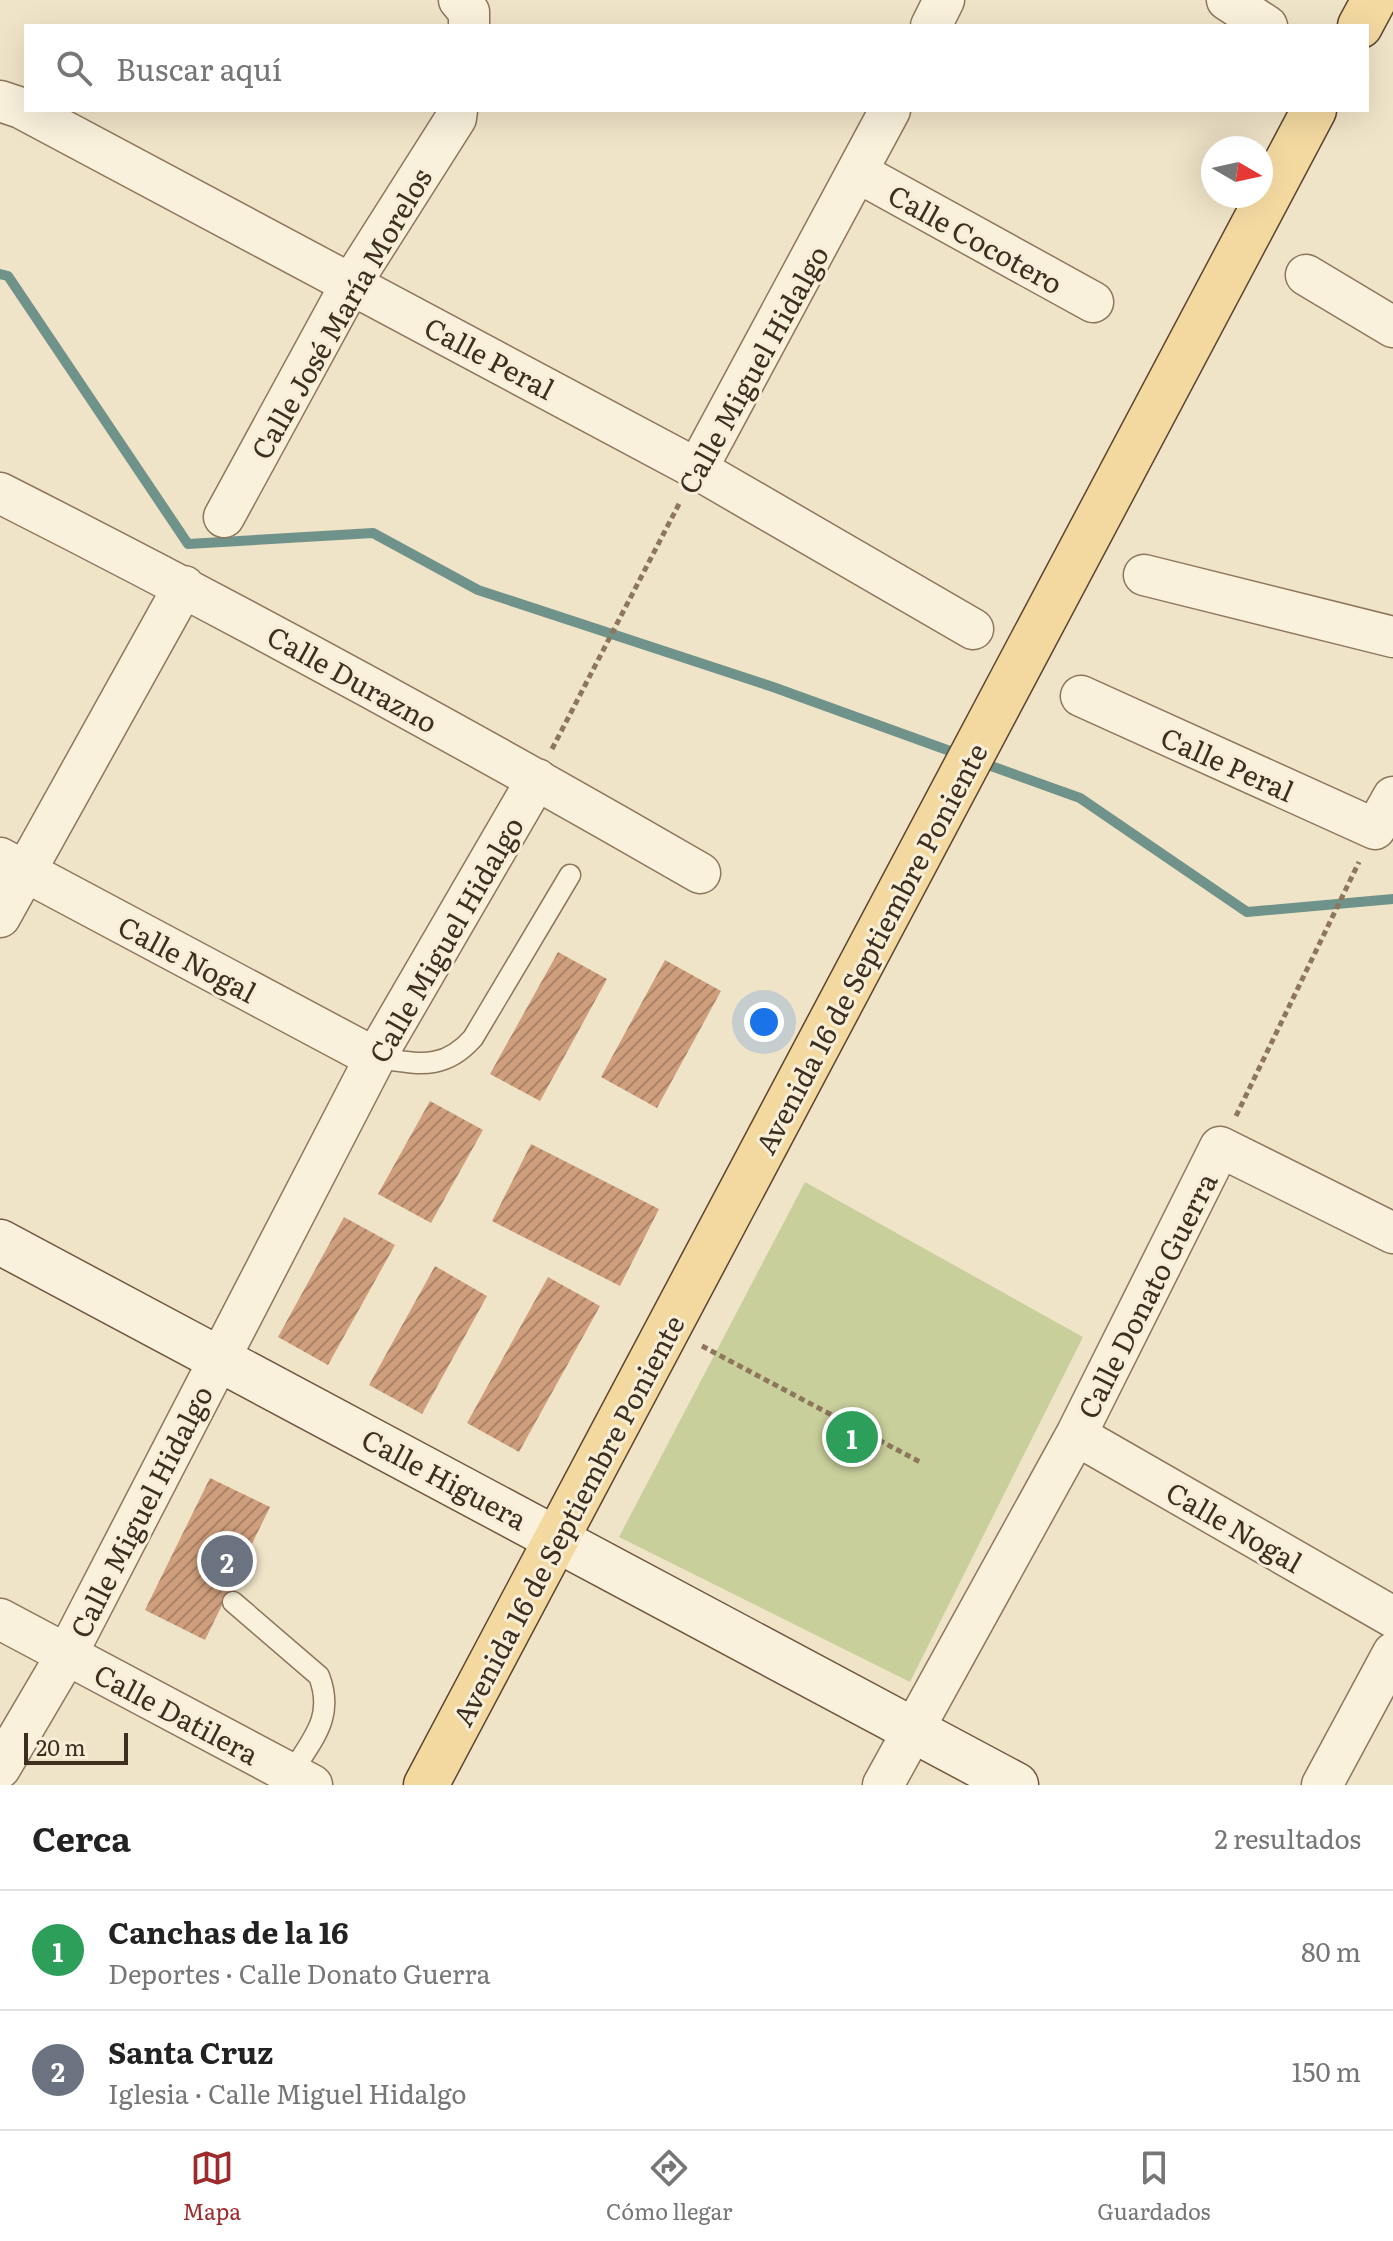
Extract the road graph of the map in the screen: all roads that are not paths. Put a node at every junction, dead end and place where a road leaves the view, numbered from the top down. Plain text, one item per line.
1 (944, 0) edge
2 (1227, 0) edge
3 (1374, 0) edge
4 (932, 24) edge
5 (1264, 24) edge
6 (1361, 24) edge
7 (0, 101) edge
8 (24, 110) edge
9 (29, 112) edge
10 (457, 112) edge
11 (889, 112) edge
12 (1307, 124) edge
13 (859, 173) junction
14 (1306, 275) dead end
15 (352, 282) junction
16 (1093, 302) dead end
17 (1393, 327) edge
18 (697, 469) junction
19 (0, 493) edge
20 (224, 517) dead end
21 (1144, 575) dead end
22 (184, 586) junction
23 (973, 629) dead end
24 (1393, 637) edge
25 (1081, 696) dead end
26 (537, 779) junction
27 (1384, 813) edge
28 (12, 864) edge
29 (700, 873) dead end
30 (570, 875) dead end
31 (0, 917) edge
32 (375, 1058) junction
33 (1393, 1233) edge
34 (0, 1242) edge
35 (219, 1357) junction
36 (1076, 1435) junction
37 (558, 1539) junction
38 (233, 1602) dead end
39 (1393, 1617) edge
40 (0, 1619) edge
41 (1393, 1653) edge
42 (67, 1654) junction
43 (914, 1730) junction
44 (0, 1768) edge
45 (302, 1780) edge
46 (426, 1785) edge
47 (883, 1785) edge
48 (1016, 1785) edge
49 (1322, 1785) edge

1 - 4 street
2 - 5 street
3 - 6 main road
7 - 8 street, Calle Peral
9 - 15 street, Calle Peral
10 - 15 street, Calle José María Morelos
11 - 13 street, Calle Miguel Hidalgo
12 - 37 main road, Avenida 16 de Septiembre Poniente
13 - 16 street, Calle Cocotero
13 - 18 street, Calle Miguel Hidalgo
14 - 17 street
15 - 18 street, Calle Peral
15 - 20 street, Calle José María Morelos
18 - 23 street, Calle Peral
19 - 22 street, Calle Durazno
21 - 24 street
22 - 26 street, Calle Durazno
22 - 28 street
25 - 27 street, Calle Peral
26 - 29 street, Calle Durazno
26 - 32 street, Calle Miguel Hidalgo
28 - 31 street
28 - 32 street, Calle Nogal
30 - 32 lane
32 - 35 street, Calle Miguel Hidalgo
33 - 36 street, Calle Donato Guerra
34 - 35 street, Calle Higuera
35 - 37 street, Calle Higuera
35 - 42 street, Calle Miguel Hidalgo
36 - 39 street, Calle Nogal
36 - 43 street, Calle Donato Guerra
37 - 43 street, Calle Higuera
37 - 46 main road, Avenida 16 de Septiembre Poniente
38 - 45 lane
40 - 42 street, Calle Datilera
41 - 49 street
42 - 44 street, Calle Miguel Hidalgo
42 - 45 street, Calle Datilera
43 - 47 street, Calle Donato Guerra
43 - 48 street, Calle Higuera

